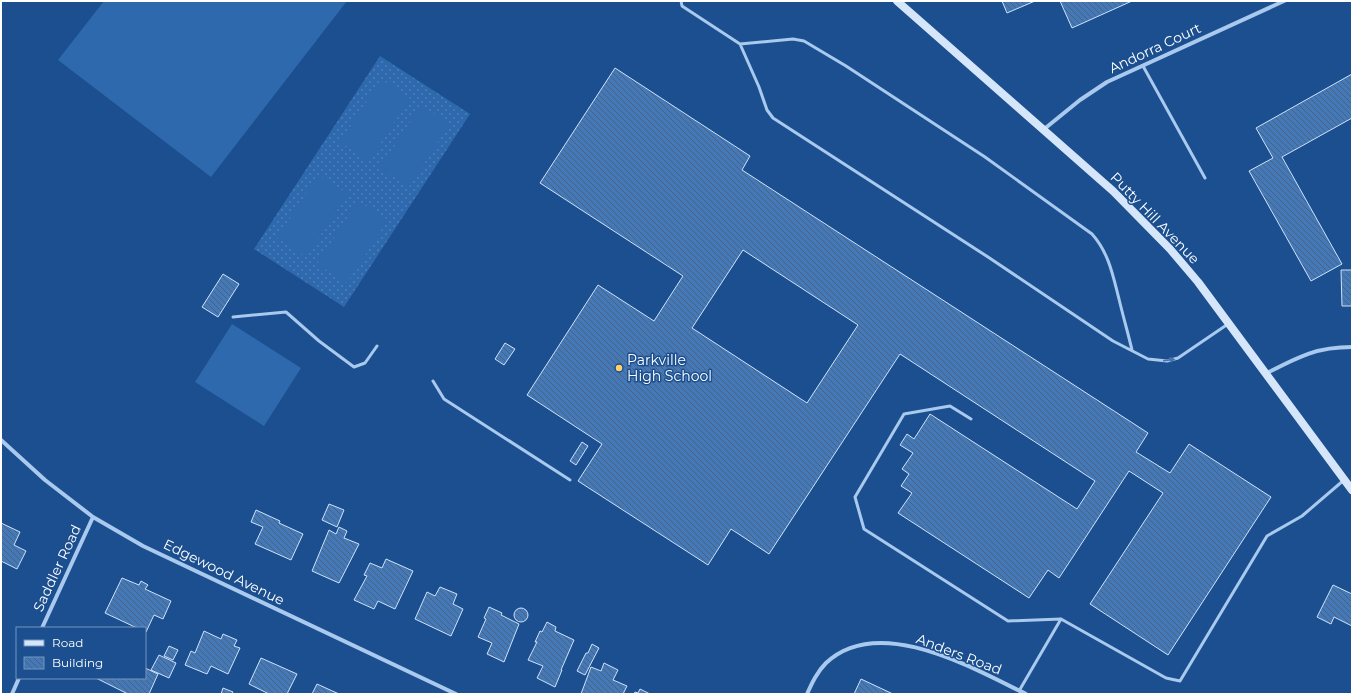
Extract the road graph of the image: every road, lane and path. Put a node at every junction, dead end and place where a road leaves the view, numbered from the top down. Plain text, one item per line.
1 (681, 1) edge
2 (897, 1) edge
3 (1284, 1) edge
4 (740, 44) junction
5 (1143, 66) junction
6 (1043, 130) junction
7 (1204, 178) dead end
8 (233, 317) dead end
9 (1229, 323) junction
10 (377, 346) dead end
11 (1352, 347) edge
12 (1132, 350) junction
13 (1267, 374) junction
14 (433, 381) dead end
15 (971, 419) dead end
16 (1, 440) edge
17 (570, 480) dead end
18 (1344, 480) junction
19 (1352, 490) edge
20 (93, 517) junction
21 (1061, 619) junction
22 (42, 627) edge
23 (19, 679) edge
24 (1019, 691) junction
25 (12, 694) edge
26 (456, 694) edge
27 (807, 694) edge
28 (1026, 694) edge

1 - 4 lane
2 - 6 main road, Putty Hill Avenue
3 - 5 street, Andorra Court
4 - 12 lane
4 - 12 lane
5 - 6 street, Andorra Court
5 - 7 lane
6 - 9 main road, Putty Hill Avenue
8 - 10 lane
12 -> 9 lane
9 - 13 main road, Putty Hill Avenue
11 - 13 street
13 - 18 main road, Putty Hill Avenue
14 - 17 lane
15 - 21 lane
16 - 20 street, Edgewood Avenue
18 - 19 main road, Putty Hill Avenue
18 - 21 lane
20 - 22 street, Saddler Road
20 - 26 street, Edgewood Avenue
21 - 24 lane
23 - 25 street
24 - 27 street, Anders Road
24 - 28 street, Anders Road

